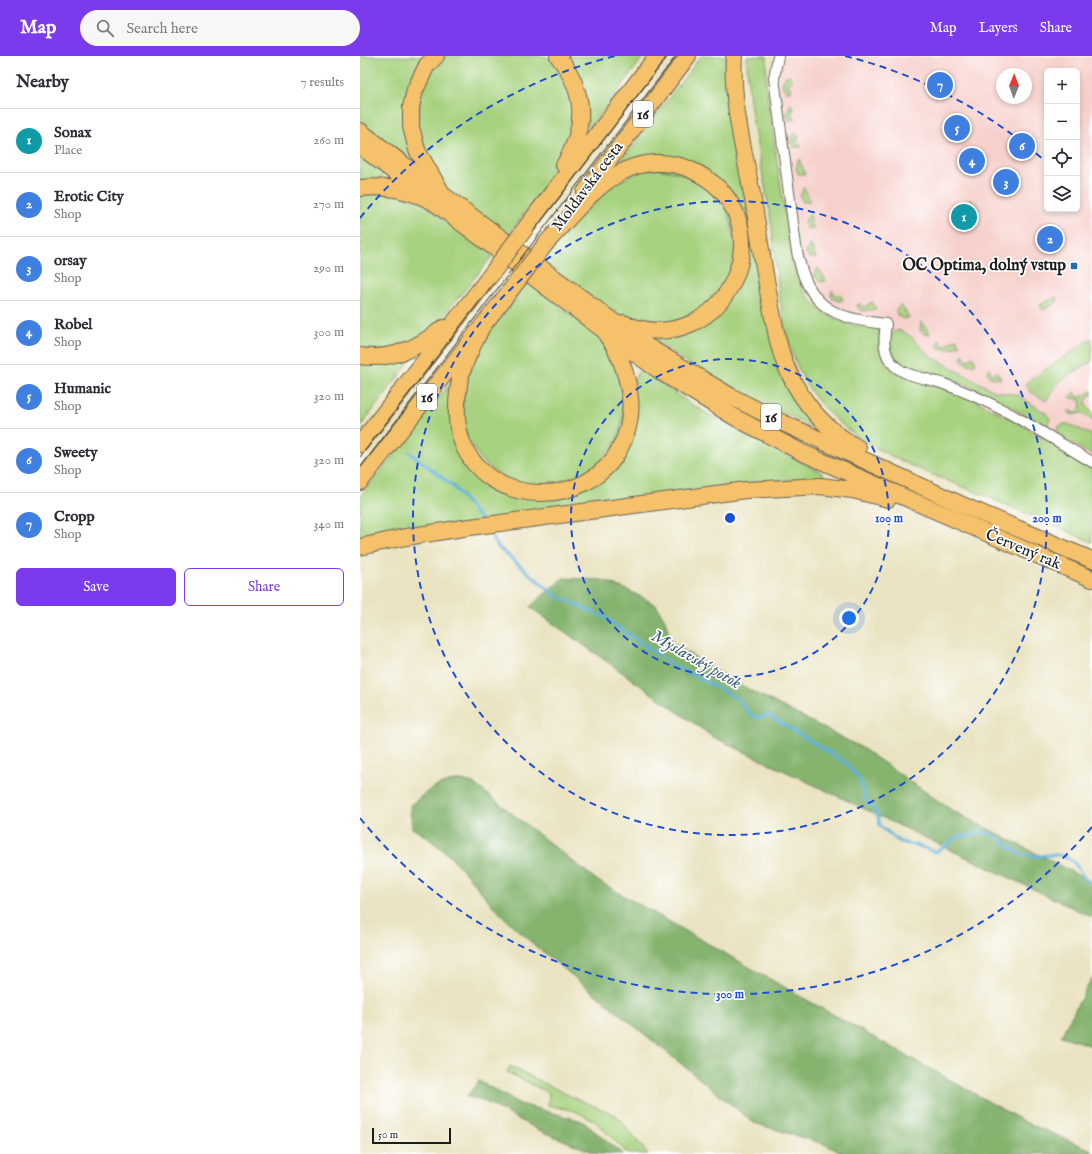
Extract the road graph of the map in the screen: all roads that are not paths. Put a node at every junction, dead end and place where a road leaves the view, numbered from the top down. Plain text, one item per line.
1 (436, 56) edge
2 (558, 56) edge
3 (657, 56) edge
4 (688, 56) edge
5 (734, 56) edge
6 (778, 56) edge
7 (360, 132) edge
8 (360, 146) edge
9 (360, 188) edge
10 (439, 199) junction
11 (527, 226) junction
12 (546, 242) junction
13 (463, 312) junction
14 (590, 313) junction
15 (482, 326) junction
16 (360, 356) edge
17 (360, 444) edge
18 (1092, 462) edge
19 (360, 482) edge
20 (960, 504) junction
21 (954, 520) junction
22 (360, 547) edge
23 (1092, 560) edge
24 (1092, 580) edge

1 - 10 highway
2 - 11 highway
3 - 11 highway, Moldavská cesta / 16
4 - 12 highway, Moldavská cesta / 16
5 - 20 highway
6 - 18 street
7 - 10 highway, 16
8 - 10 highway, 16
9 - 10 highway
10 - 14 highway, 16
11 - 13 highway, 16, bridge
12 - 14 highway
12 - 15 highway, 16, bridge
13 - 16 highway
13 - 17 highway, 16
14 - 15 highway
14 - 20 highway, 16
14 - 21 highway, 16
15 - 19 highway, 16
20 - 23 highway, Červený rak / 16
21 - 22 highway
21 - 24 highway, Červený rak / 16

